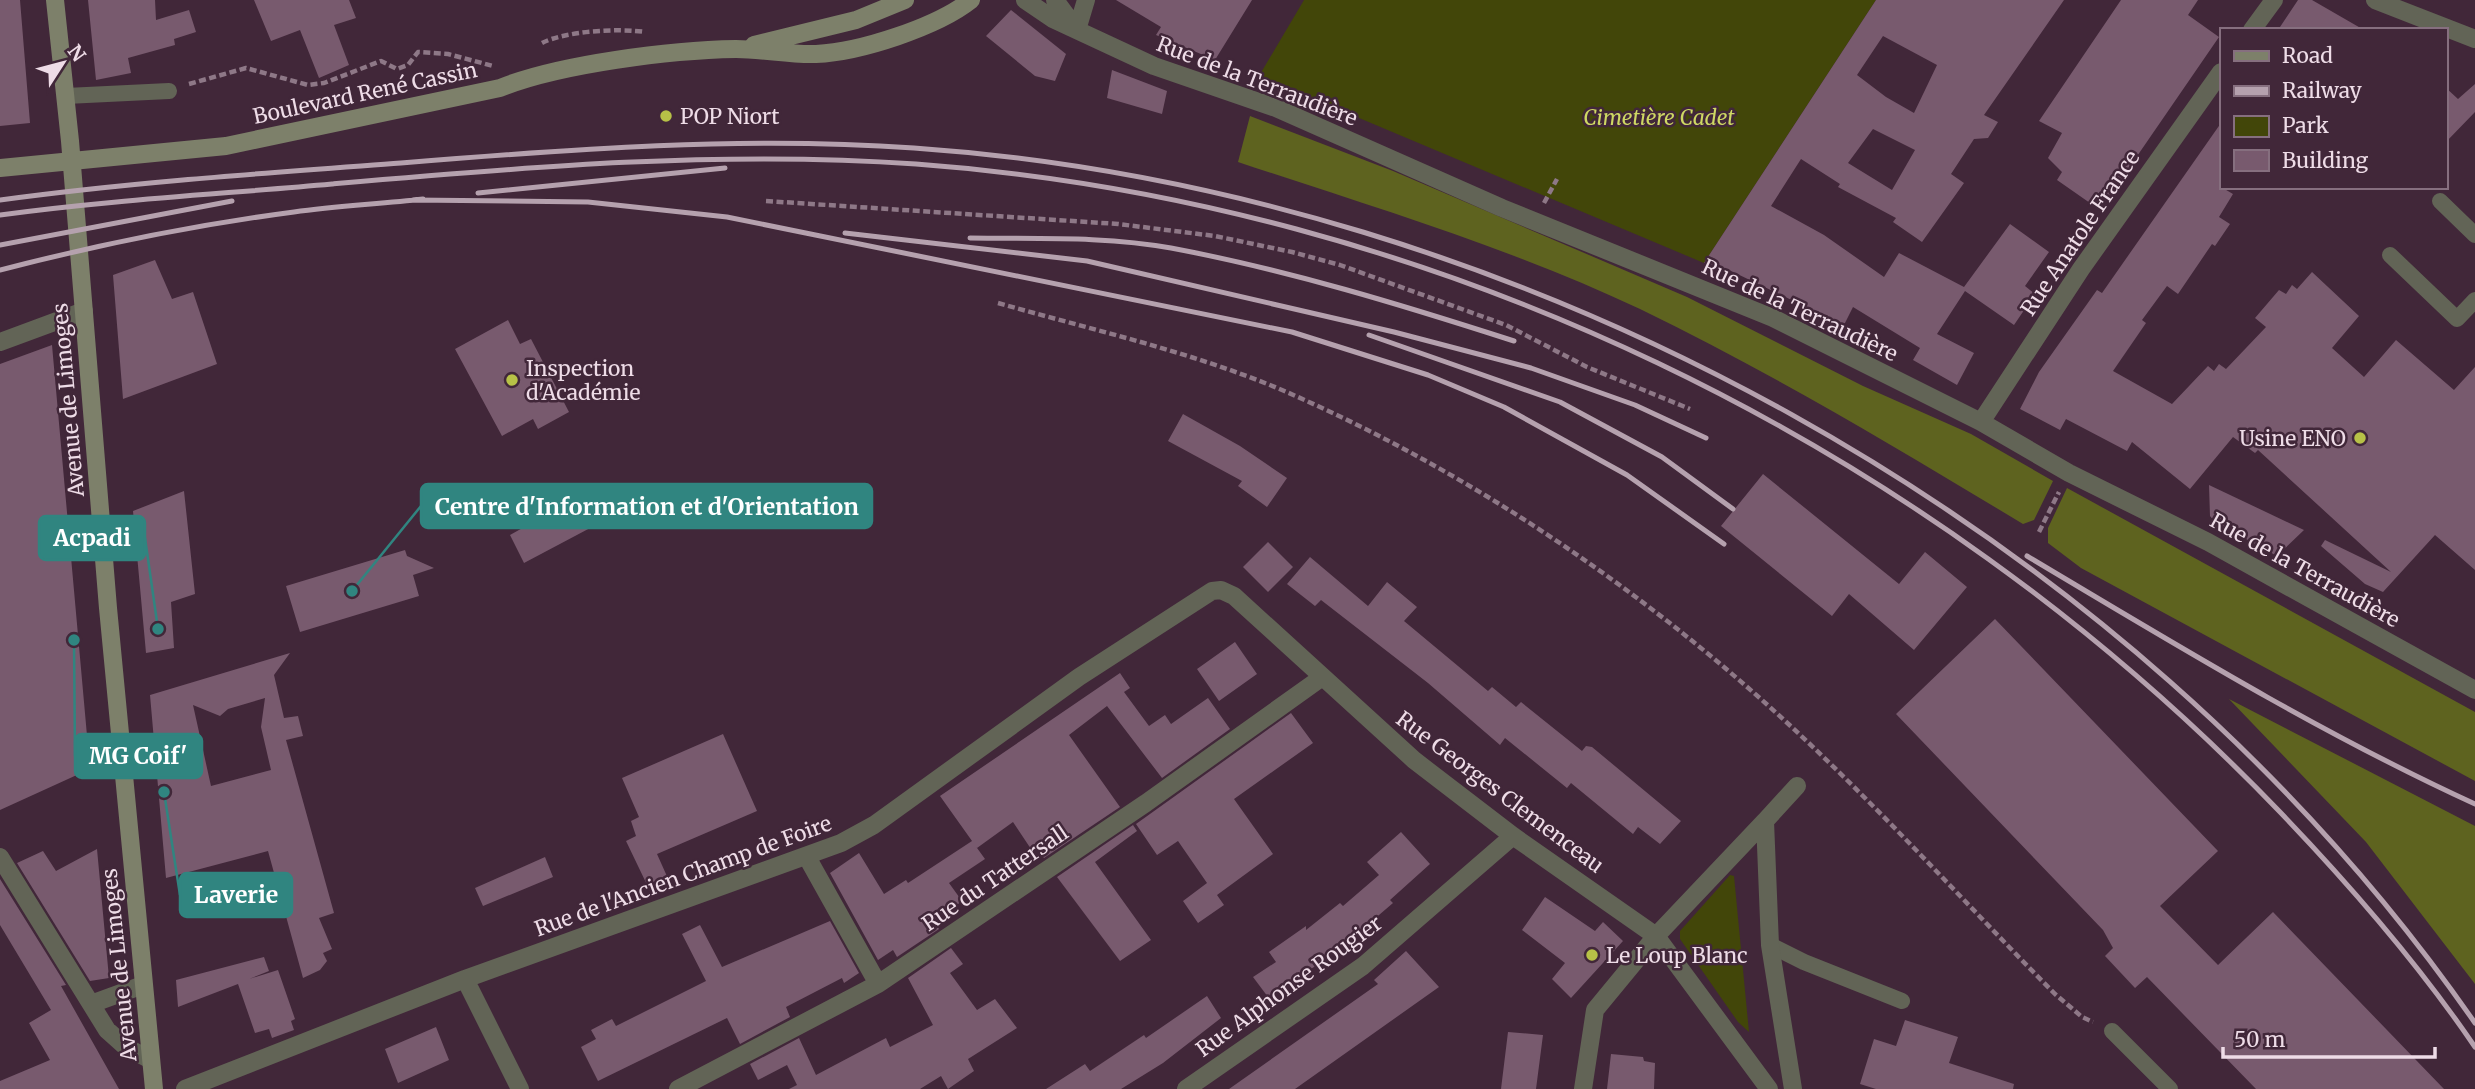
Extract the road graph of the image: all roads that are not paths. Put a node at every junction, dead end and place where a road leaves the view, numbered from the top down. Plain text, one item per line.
1 (55, 0) edge
2 (905, 0) edge
3 (971, 0) edge
4 (1025, 0) edge
5 (1055, 0) edge
6 (1086, 0) edge
7 (2274, 0) edge
8 (2375, 0) edge
9 (2253, 28) edge
10 (2447, 28) edge
11 (2447, 28) edge
12 (1077, 30) junction
13 (2475, 39) edge
14 (737, 49) junction
15 (2220, 73) edge
16 (169, 91) road end
17 (66, 96) junction
18 (0, 168) edge
19 (2440, 201) dead end
20 (2475, 235) edge
21 (2390, 255) dead end
22 (2475, 300) edge
23 (84, 312) junction
24 (0, 342) edge
25 (1981, 422) junction
26 (1321, 678) junction
27 (2475, 691) edge
28 (1797, 786) dead end
29 (1765, 821) junction
30 (1513, 836) junction
31 (807, 857) junction
32 (0, 858) edge
33 (1656, 936) junction
34 (1770, 946) junction
35 (465, 979) junction
36 (878, 984) junction
37 (143, 985) junction
38 (1902, 1000) dead end
39 (91, 1004) junction
40 (2112, 1031) road end
41 (151, 1060) junction
42 (154, 1089) edge
43 (185, 1089) edge
44 (520, 1089) edge
45 (678, 1089) edge
46 (1186, 1089) edge
47 (1583, 1089) edge
48 (1769, 1089) edge
49 (1793, 1089) edge
50 (2170, 1089) edge

1 - 17 main road, Avenue de Limoges
2 - 14 main road, Boulevard René Cassin
3 - 14 main road, Boulevard René Cassin
4 - 12 street, Rue de la Terraudière
5 - 12 street, Rue de la Terraudière
6 - 12 street
7 - 9 street
8 - 11 street
10 - 13 street
12 - 25 street, Rue de la Terraudière
14 - 18 main road, Boulevard René Cassin
15 - 25 street, Rue Anatole France
16 - 17 lane
17 - 23 main road, Avenue de Limoges
19 - 20 lane
21 - 22 lane
23 - 24 street
23 - 37 main road, Avenue de Limoges
25 - 27 street, Rue de la Terraudière
26 - 30 street, Rue Georges Clemenceau
26 - 31 street, Rue de l'Ancien Champ de Foire
26 - 36 street, Rue du Tattersall
28 - 29 street
29 - 33 street
29 - 34 street
30 - 33 street, Rue Georges Clemenceau
30 - 46 street, Rue Alphonse Rougier
31 - 35 street, Rue de l'Ancien Champ de Foire
31 - 36 street
32 - 39 street
33 - 47 street
33 - 48 street, Rue Georges Clemenceau
34 - 38 lane
34 - 49 street
35 - 43 street, Rue de l'Ancien Champ de Foire
35 - 44 street
36 - 45 street, Rue du Tattersall
37 - 39 street
37 - 41 main road, Avenue de Limoges
39 - 41 street
40 - 50 lane
41 - 42 main road, Avenue de Limoges

